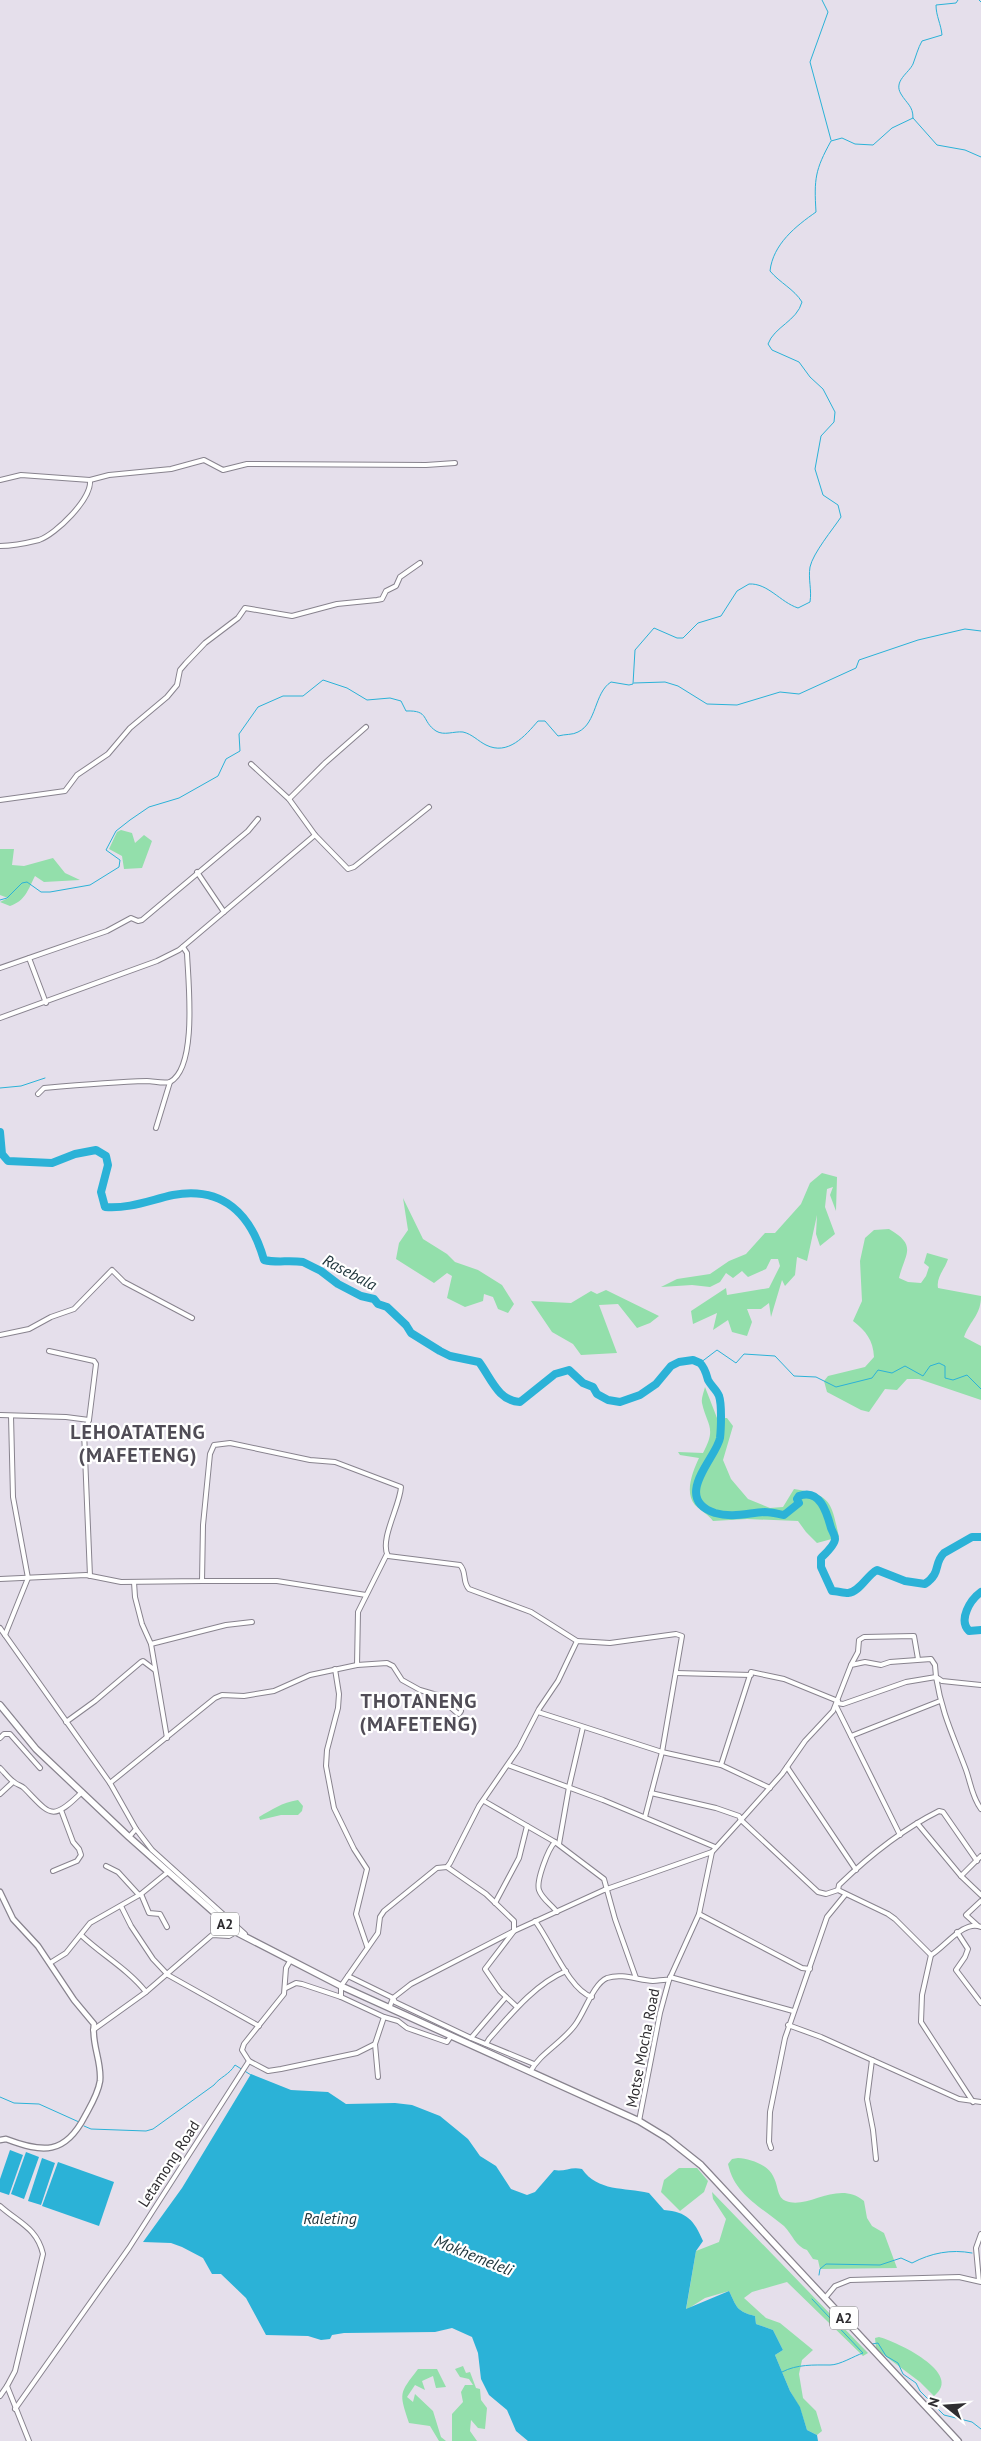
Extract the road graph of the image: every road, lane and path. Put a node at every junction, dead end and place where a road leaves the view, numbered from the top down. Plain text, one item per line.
1 (455, 463) dead end
2 (0, 480) edge
3 (90, 480) junction
4 (0, 546) edge
5 (420, 563) dead end
6 (366, 727) dead end
7 (251, 764) dead end
8 (289, 799) junction
9 (0, 800) edge
10 (429, 807) dead end
11 (258, 819) dead end
12 (315, 835) junction
13 (198, 872) junction
14 (224, 912) junction
15 (183, 947) junction
16 (29, 958) junction
17 (0, 968) edge
18 (46, 1003) junction
19 (0, 1018) edge
20 (170, 1082) junction
21 (38, 1094) dead end
22 (156, 1128) dead end
23 (192, 1318) dead end
24 (0, 1334) edge
25 (49, 1351) dead end
26 (0, 1415) edge
27 (12, 1416) junction
28 (89, 1420) junction
29 (387, 1554) junction
30 (90, 1576) junction
31 (28, 1578) junction
32 (0, 1579) edge
33 (202, 1581) junction
34 (134, 1582) junction
35 (366, 1596) junction
36 (252, 1622) dead end
37 (0, 1628) edge
38 (5, 1635) junction
39 (577, 1641) junction
40 (151, 1644) junction
41 (918, 1659) junction
42 (357, 1665) junction
43 (851, 1665) junction
44 (335, 1669) junction
45 (155, 1670) junction
46 (676, 1673) junction
47 (751, 1675) junction
48 (936, 1676) junction
49 (981, 1685) edge
50 (940, 1701) junction
51 (837, 1703) junction
52 (0, 1705) edge
53 (461, 1710) dead end
54 (538, 1712) junction
55 (66, 1722) junction
56 (583, 1727) junction
57 (851, 1736) junction
58 (0, 1738) edge
59 (167, 1738) junction
60 (662, 1752) junction
61 (508, 1765) junction
62 (721, 1766) junction
63 (786, 1767) junction
64 (0, 1768) edge
65 (40, 1768) dead end
66 (13, 1782) junction
67 (110, 1784) junction
68 (569, 1787) junction
69 (770, 1788) junction
70 (82, 1792) junction
71 (651, 1793) junction
72 (0, 1794) edge
73 (484, 1801) junction
74 (62, 1810) junction
75 (981, 1810) edge
76 (645, 1818) junction
77 (741, 1820) junction
78 (917, 1823) junction
79 (527, 1826) junction
80 (136, 1829) junction
81 (900, 1835) junction
82 (129, 1836) junction
83 (557, 1843) junction
84 (715, 1847) junction
85 (712, 1852) junction
86 (981, 1856) edge
87 (977, 1861) junction
88 (106, 1866) dead end
89 (447, 1866) junction
90 (856, 1870) junction
91 (53, 1871) dead end
92 (168, 1872) junction
93 (961, 1876) junction
94 (608, 1890) junction
95 (838, 1890) junction
96 (0, 1892) edge
97 (140, 1895) junction
98 (845, 1895) junction
99 (981, 1895) edge
100 (981, 1900) edge
101 (495, 1903) junction
102 (121, 1906) junction
103 (557, 1912) junction
104 (699, 1914) junction
105 (535, 1921) junction
106 (167, 1926) dead end
107 (979, 1926) edge
108 (514, 1931) junction
109 (236, 1932) junction
110 (957, 1932) junction
111 (81, 1935) junction
112 (246, 1938) junction
113 (367, 1946) junction
114 (931, 1955) junction
115 (290, 1961) junction
116 (50, 1963) junction
117 (810, 1969) junction
118 (566, 1970) junction
119 (168, 1975) junction
120 (348, 1976) junction
121 (636, 1978) junction
122 (669, 1978) junction
123 (341, 1986) junction
124 (286, 1988) junction
125 (146, 1992) junction
126 (341, 1997) junction
127 (506, 1997) junction
128 (592, 1997) junction
129 (393, 1998) junction
130 (981, 2003) edge
131 (390, 2006) junction
132 (518, 2007) junction
133 (793, 2011) junction
134 (384, 2017) junction
135 (788, 2025) junction
136 (259, 2026) junction
137 (93, 2030) junction
138 (451, 2036) junction
139 (471, 2038) junction
140 (375, 2044) junction
141 (486, 2044) junction
142 (872, 2060) junction
143 (249, 2062) junction
144 (534, 2064) junction
145 (530, 2072) junction
146 (378, 2077) dead end
147 (973, 2102) junction
148 (981, 2102) edge
149 (639, 2121) junction
150 (0, 2140) edge
151 (771, 2148) dead end
152 (876, 2158) dead end
153 (0, 2206) edge
154 (981, 2234) edge
155 (980, 2281) edge
156 (825, 2298) junction
157 (7, 2386) junction
158 (0, 2396) edge
159 (15, 2409) junction
160 (29, 2441) edge
161 (958, 2441) edge

1 - 3 street
2 - 3 street
3 - 4 street
5 - 9 street
6 - 8 street
7 - 8 street
8 - 12 street
10 - 12 street
11 - 13 street
12 - 14 street
13 - 14 street
13 - 16 street
14 - 15 street
15 - 18 street
15 - 20 street
16 - 17 street
16 - 18 street
18 - 19 street
20 - 21 street
20 - 22 street
23 - 24 street
25 - 28 street
26 - 27 street
27 - 28 street
27 - 31 street
28 - 30 street
29 - 33 street
29 - 35 street
29 - 39 street
30 - 31 street
30 - 34 street
31 - 32 street
31 - 38 street
33 - 34 street
33 - 35 street
34 - 40 street
35 - 42 street
36 - 40 street
37 - 38 street
38 - 55 street
39 - 46 street
39 - 54 street
40 - 45 street
41 - 43 street
41 - 43 street
41 - 48 street
42 - 44 street
42 - 53 street
43 - 51 street
44 - 59 street
44 - 113 street
45 - 55 street
45 - 59 street
46 - 47 street
46 - 60 street
47 - 51 street
47 - 62 street
48 - 49 street
48 - 50 street
48 - 51 street
50 - 57 street
50 - 75 street
51 - 57 street
51 - 63 street, Motse Mocha Road
52 - 70 main road, A2
54 - 56 street
54 - 61 street
55 - 67 street
56 - 60 street
56 - 68 street
57 - 81 street
58 - 65 street
59 - 67 street
60 - 62 street
60 - 71 street
61 - 68 street
61 - 73 street
62 - 69 street
63 - 69 street, Motse Mocha Road
63 - 90 street
64 - 66 street
66 - 72 street
66 - 74 street
67 - 80 street
68 - 76 street
68 - 83 street
69 - 77 street, Motse Mocha Road
70 - 74 street
70 - 82 main road, A2
71 - 76 street
71 - 77 street
73 - 79 street
73 - 89 street
74 - 91 street
76 - 84 street
77 - 84 street, Motse Mocha Road
77 - 95 street
78 - 81 street
78 - 87 street
78 - 93 street
79 - 83 street
79 - 101 street
80 - 82 street
80 - 112 street
81 - 90 street
82 - 92 main road, A2
83 - 94 street
83 - 103 street
84 - 85 street, Motse Mocha Road
85 - 94 street
85 - 104 street, Motse Mocha Road
86 - 87 street
87 - 93 street
88 - 97 street
89 - 101 street
89 - 113 street
90 - 95 street
92 - 97 street
92 - 109 main road, A2
93 - 99 street
94 - 103 street
94 - 121 street
95 - 98 street
96 - 116 street
97 - 102 street
97 - 106 street
98 - 114 street
98 - 117 street
100 - 107 street
101 - 108 street
102 - 111 street
102 - 119 street
103 - 105 street
104 - 117 street
104 - 122 street, Motse Mocha Road
105 - 108 street
105 - 118 street
107 - 110 street
108 - 127 street
108 - 129 street
109 - 112 main road, A2
109 - 119 street
110 - 114 street
110 - 130 street
111 - 116 street
111 - 125 street
112 - 115 main road, A2
113 - 120 street
114 - 147 street
115 - 123 main road, A2
115 - 124 street
116 - 137 street
117 - 133 street
118 - 128 street
118 - 132 street
119 - 125 street
119 - 136 street
120 - 123 street
120 - 129 street
121 - 122 street, Motse Mocha Road
121 - 128 street, Motse Mocha Road
122 - 133 street
122 - 149 street, Motse Mocha Road
123 - 126 street
123 - 131 main road, A2
124 - 126 street
124 - 136 street
125 - 137 street
126 - 134 street
127 - 132 street
127 - 139 street
128 - 144 street, Motse Mocha Road
129 - 131 street
129 - 139 street
131 - 138 main road, A2
132 - 141 street
133 - 135 street
134 - 138 street
134 - 140 street
135 - 142 street
135 - 151 street
136 - 143 street
137 - 150 street
138 - 145 main road, A2
139 - 141 street
140 - 143 street
140 - 146 street
141 - 144 street
142 - 147 street
142 - 152 street
143 - 159 street, Letamong Road
144 - 145 street, Motse Mocha Road
145 - 149 main road, A2
147 - 148 street
149 - 156 main road, A2
153 - 157 street
154 - 155 street
155 - 156 street
156 - 161 main road, A2
157 - 158 street
157 - 159 street
159 - 160 street

